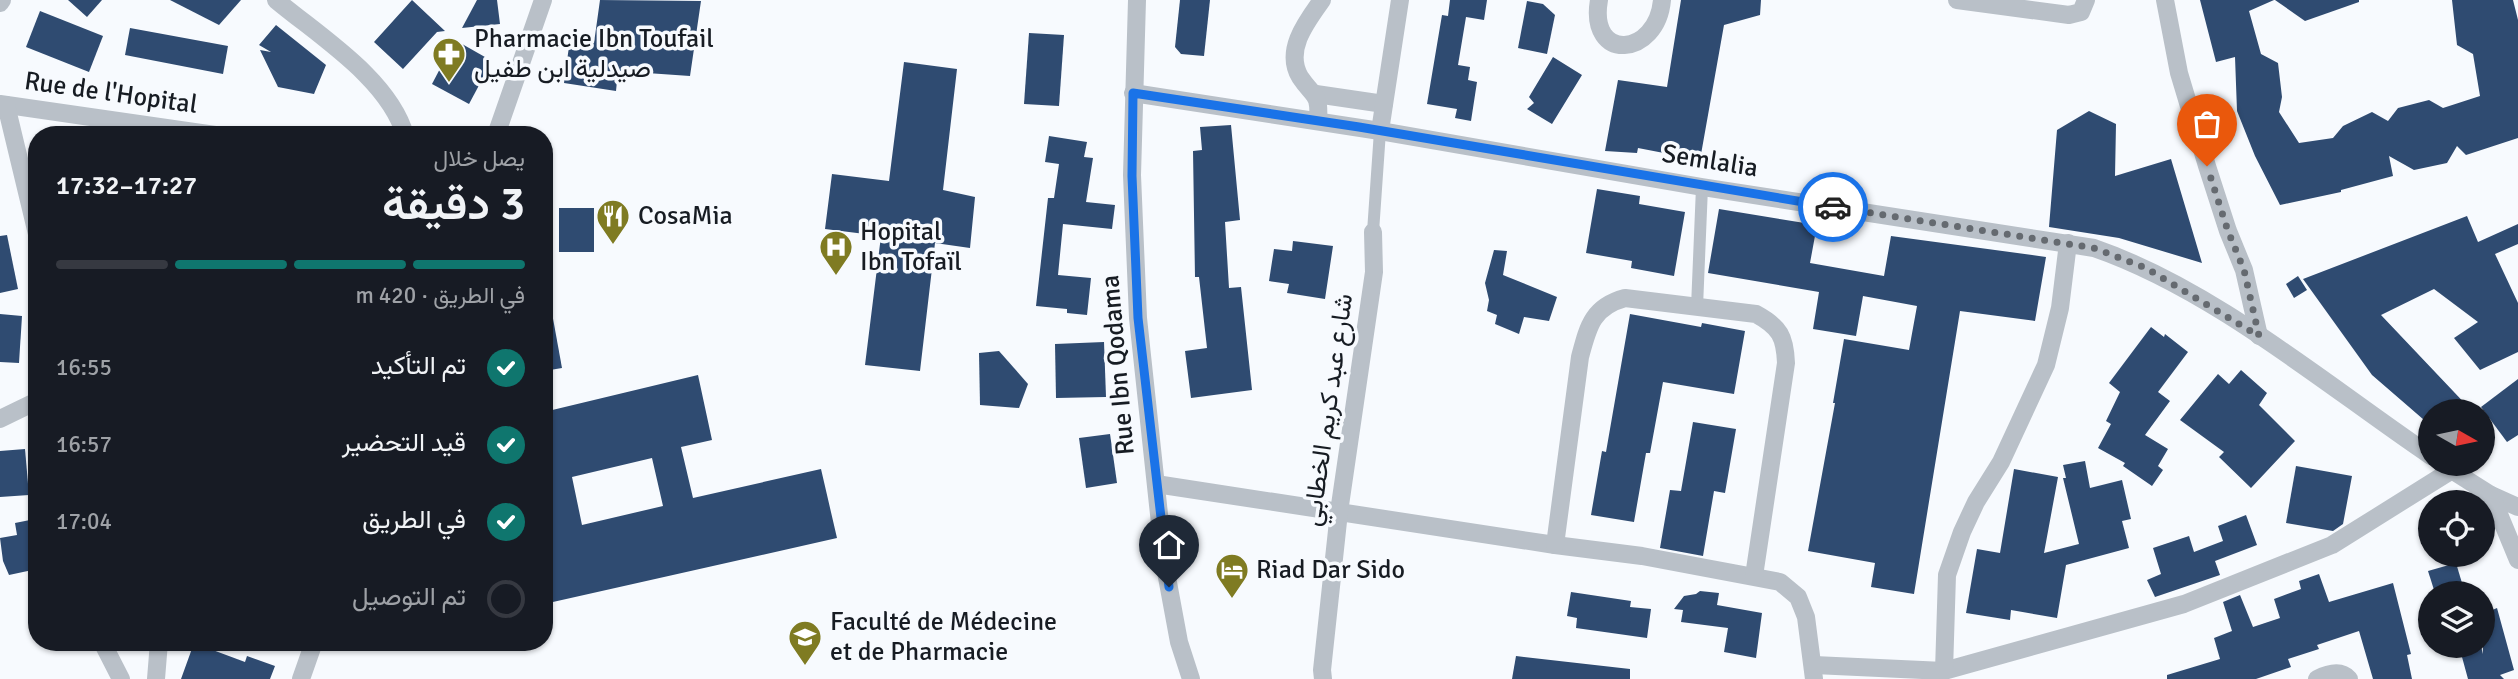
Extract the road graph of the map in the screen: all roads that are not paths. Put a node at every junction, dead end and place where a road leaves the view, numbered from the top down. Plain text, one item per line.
1 (276, 0) edge
2 (543, 0) edge
3 (1137, 0) edge
4 (1322, 0) edge
5 (1399, 0) edge
6 (1662, 0) edge
7 (1956, 0) edge
8 (2086, 0) edge
9 (2165, 0) edge
10 (1598, 8) edge
11 (1133, 93) junction
12 (1316, 94) junction
13 (3, 104) edge
14 (1384, 104) junction
15 (1318, 121) junction
16 (153, 126) edge
17 (403, 126) edge
18 (499, 126) edge
19 (1380, 131) junction
20 (1702, 187) junction
21 (28, 200) edge
22 (1373, 232) joint
23 (2068, 243) junction
24 (1697, 307) junction
25 (2259, 336) junction
26 (28, 405) edge
27 (0, 419) edge
28 (2418, 447) edge
29 (2434, 476) edge
30 (2461, 476) edge
31 (1156, 484) junction
32 (2483, 490) edge
33 (2495, 497) edge
34 (2495, 505) edge
35 (2518, 507) edge
36 (1339, 512) junction
37 (1555, 545) junction
38 (2518, 560) edge
39 (1754, 576) junction
40 (107, 651) edge
41 (158, 651) edge
42 (311, 651) edge
43 (1944, 671) junction
44 (1814, 672) edge
45 (121, 679) edge
46 (156, 679) edge
47 (301, 679) edge
48 (1191, 679) edge
49 (1323, 679) edge
50 (2317, 679) edge
51 (2349, 679) edge

1 - 17 street
2 - 18 street
3 - 11 street, Rue Ibn Qodama
4 - 12 street
5 - 14 street
6 - 10 street
7 - 8 street
9 - 25 street
11 - 15 street, Semlalia
11 - 31 street, Rue Ibn Qodama
12 - 14 street
12 - 15 street
13 - 16 street, Rue de l'Hopital
13 - 21 street
14 - 19 street
15 - 19 street, Semlalia
19 - 20 street, Semlalia
19 - 22 street
20 - 23 street, Semlalia
20 - 24 street
22 - 36 street, شارع عبد كريم الخطابي
23 - 25 street, Semlalia
23 - 43 street
24 - 37 street
24 - 39 street
25 - 28 street, Semlalia
26 - 27 street
29 - 43 street
30 - 32 street
31 - 36 street
31 - 48 street, Rue Ibn Qodama
33 - 35 street
34 - 38 street
36 - 37 street
36 - 49 street, شارع عبد كريم الخطابي
37 - 39 street
39 - 44 street
40 - 45 street
41 - 46 street
42 - 47 street
43 - 44 street
50 - 51 street

